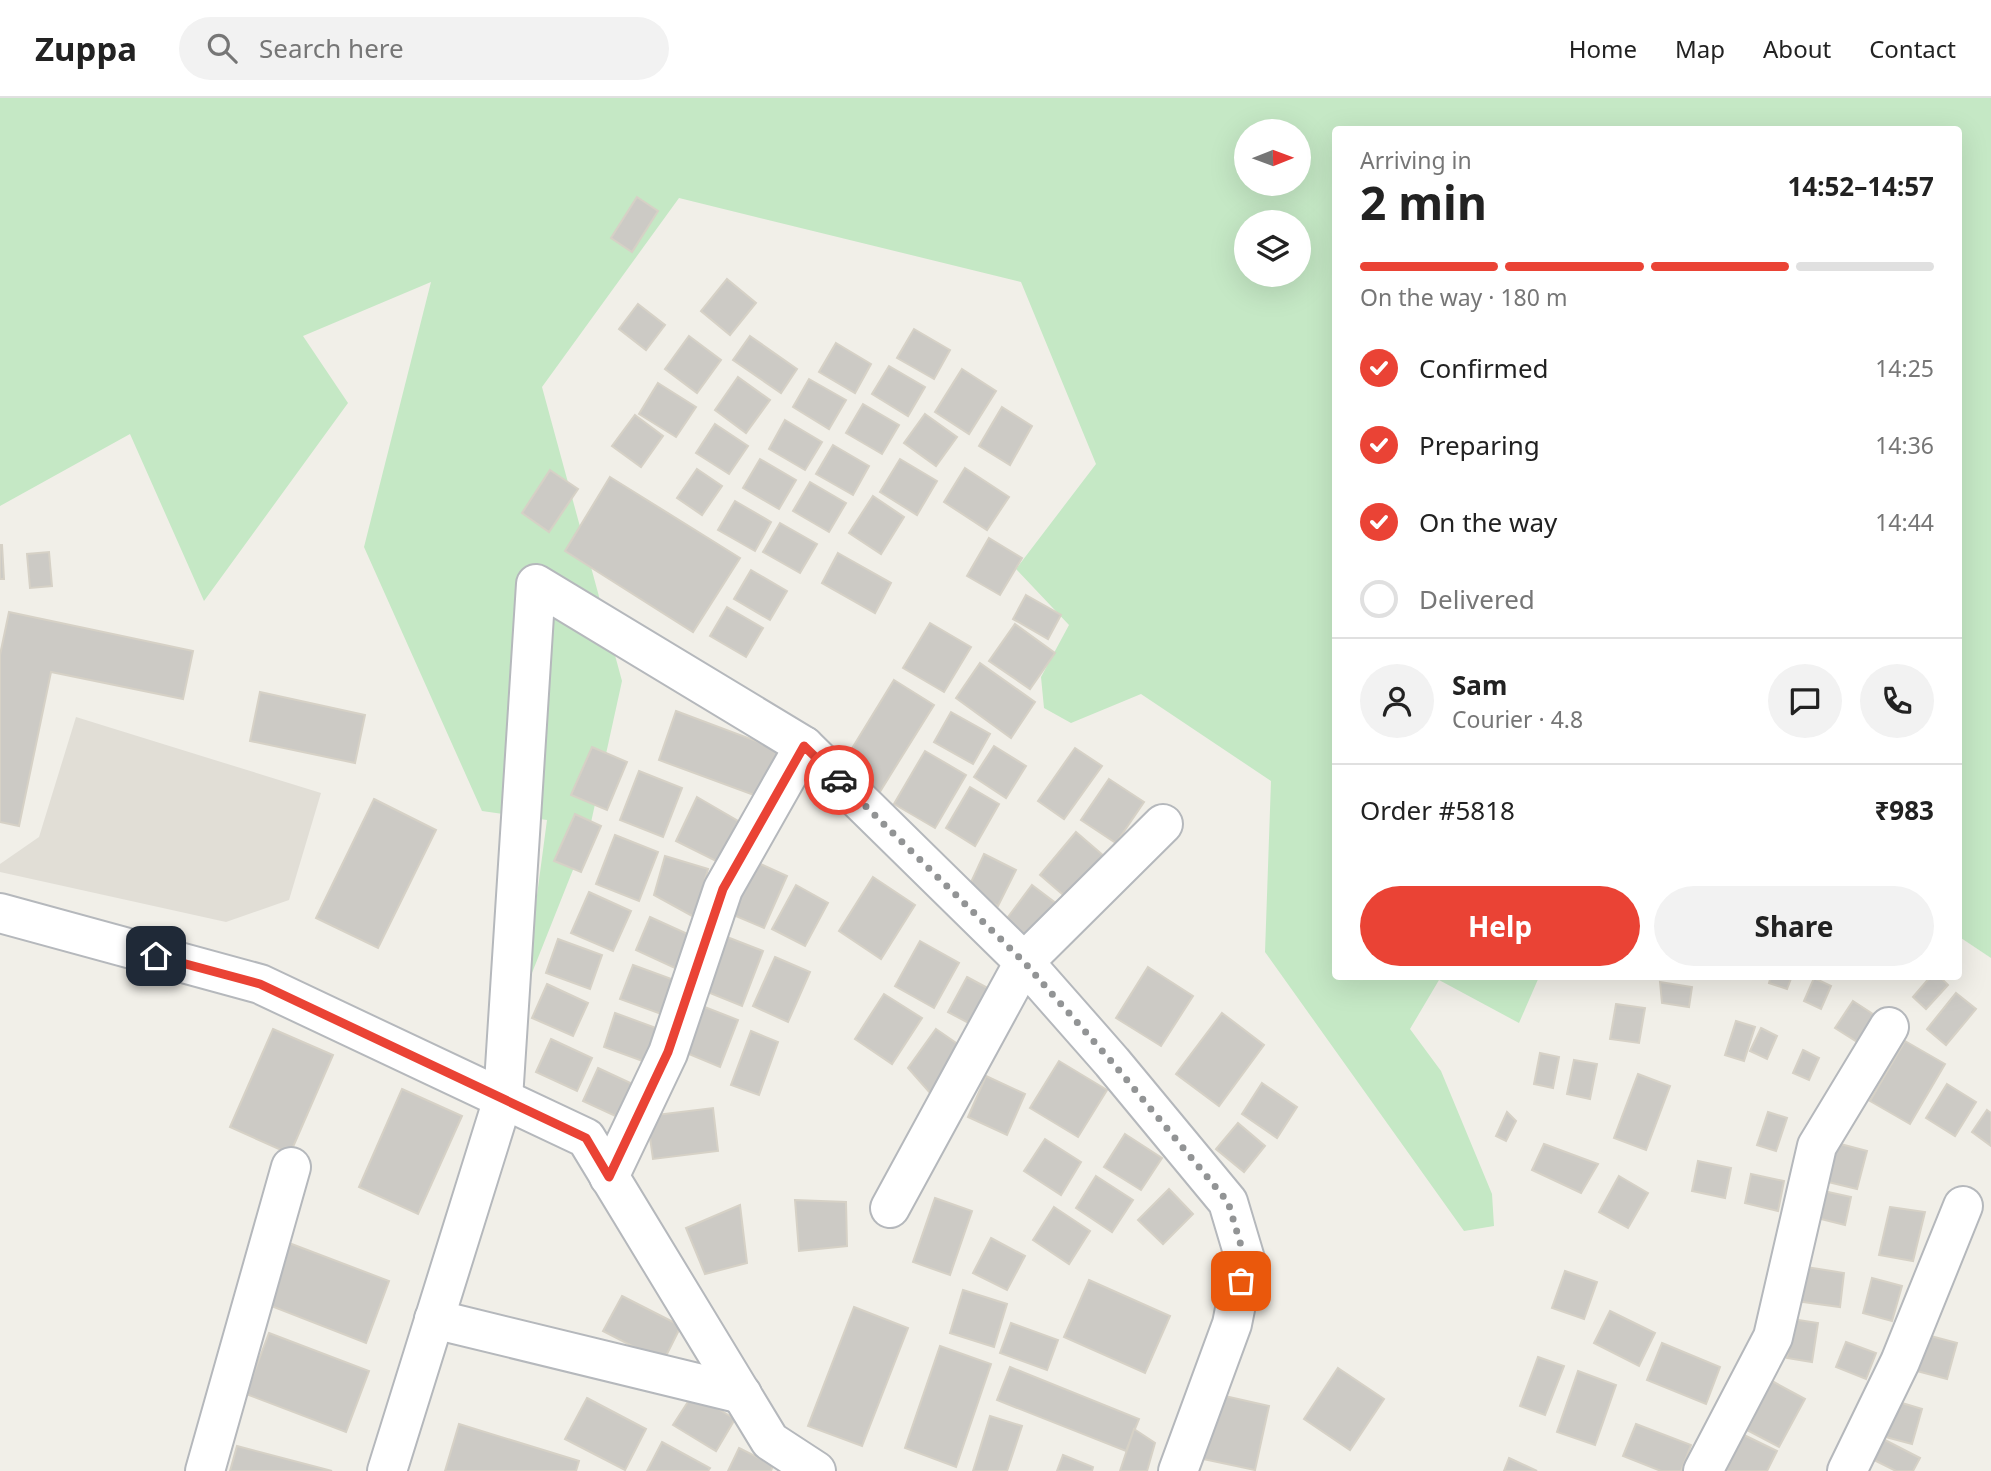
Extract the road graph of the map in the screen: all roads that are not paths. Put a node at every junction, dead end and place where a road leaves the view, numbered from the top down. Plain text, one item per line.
1 (804, 746) junction
2 (1163, 824) dead end
3 (0, 913) edge
4 (1024, 962) junction
5 (1889, 1027) dead end
6 (503, 1099) junction
7 (291, 1167) dead end
8 (609, 1177) junction
9 (1963, 1206) dead end
10 (890, 1208) dead end
11 (434, 1319) junction
12 (742, 1394) junction
13 (205, 1471) edge
14 (387, 1471) edge
15 (816, 1471) edge
16 (1178, 1471) edge
17 (1703, 1471) edge
18 (1847, 1471) edge

1 - 4 street
1 - 6 street
1 - 8 street
2 - 4 street
3 - 6 street
4 - 10 street
4 - 16 street
5 - 17 street
6 - 8 street
6 - 11 street
7 - 13 street
8 - 12 street
9 - 18 street
11 - 12 street
11 - 14 street
12 - 15 street

